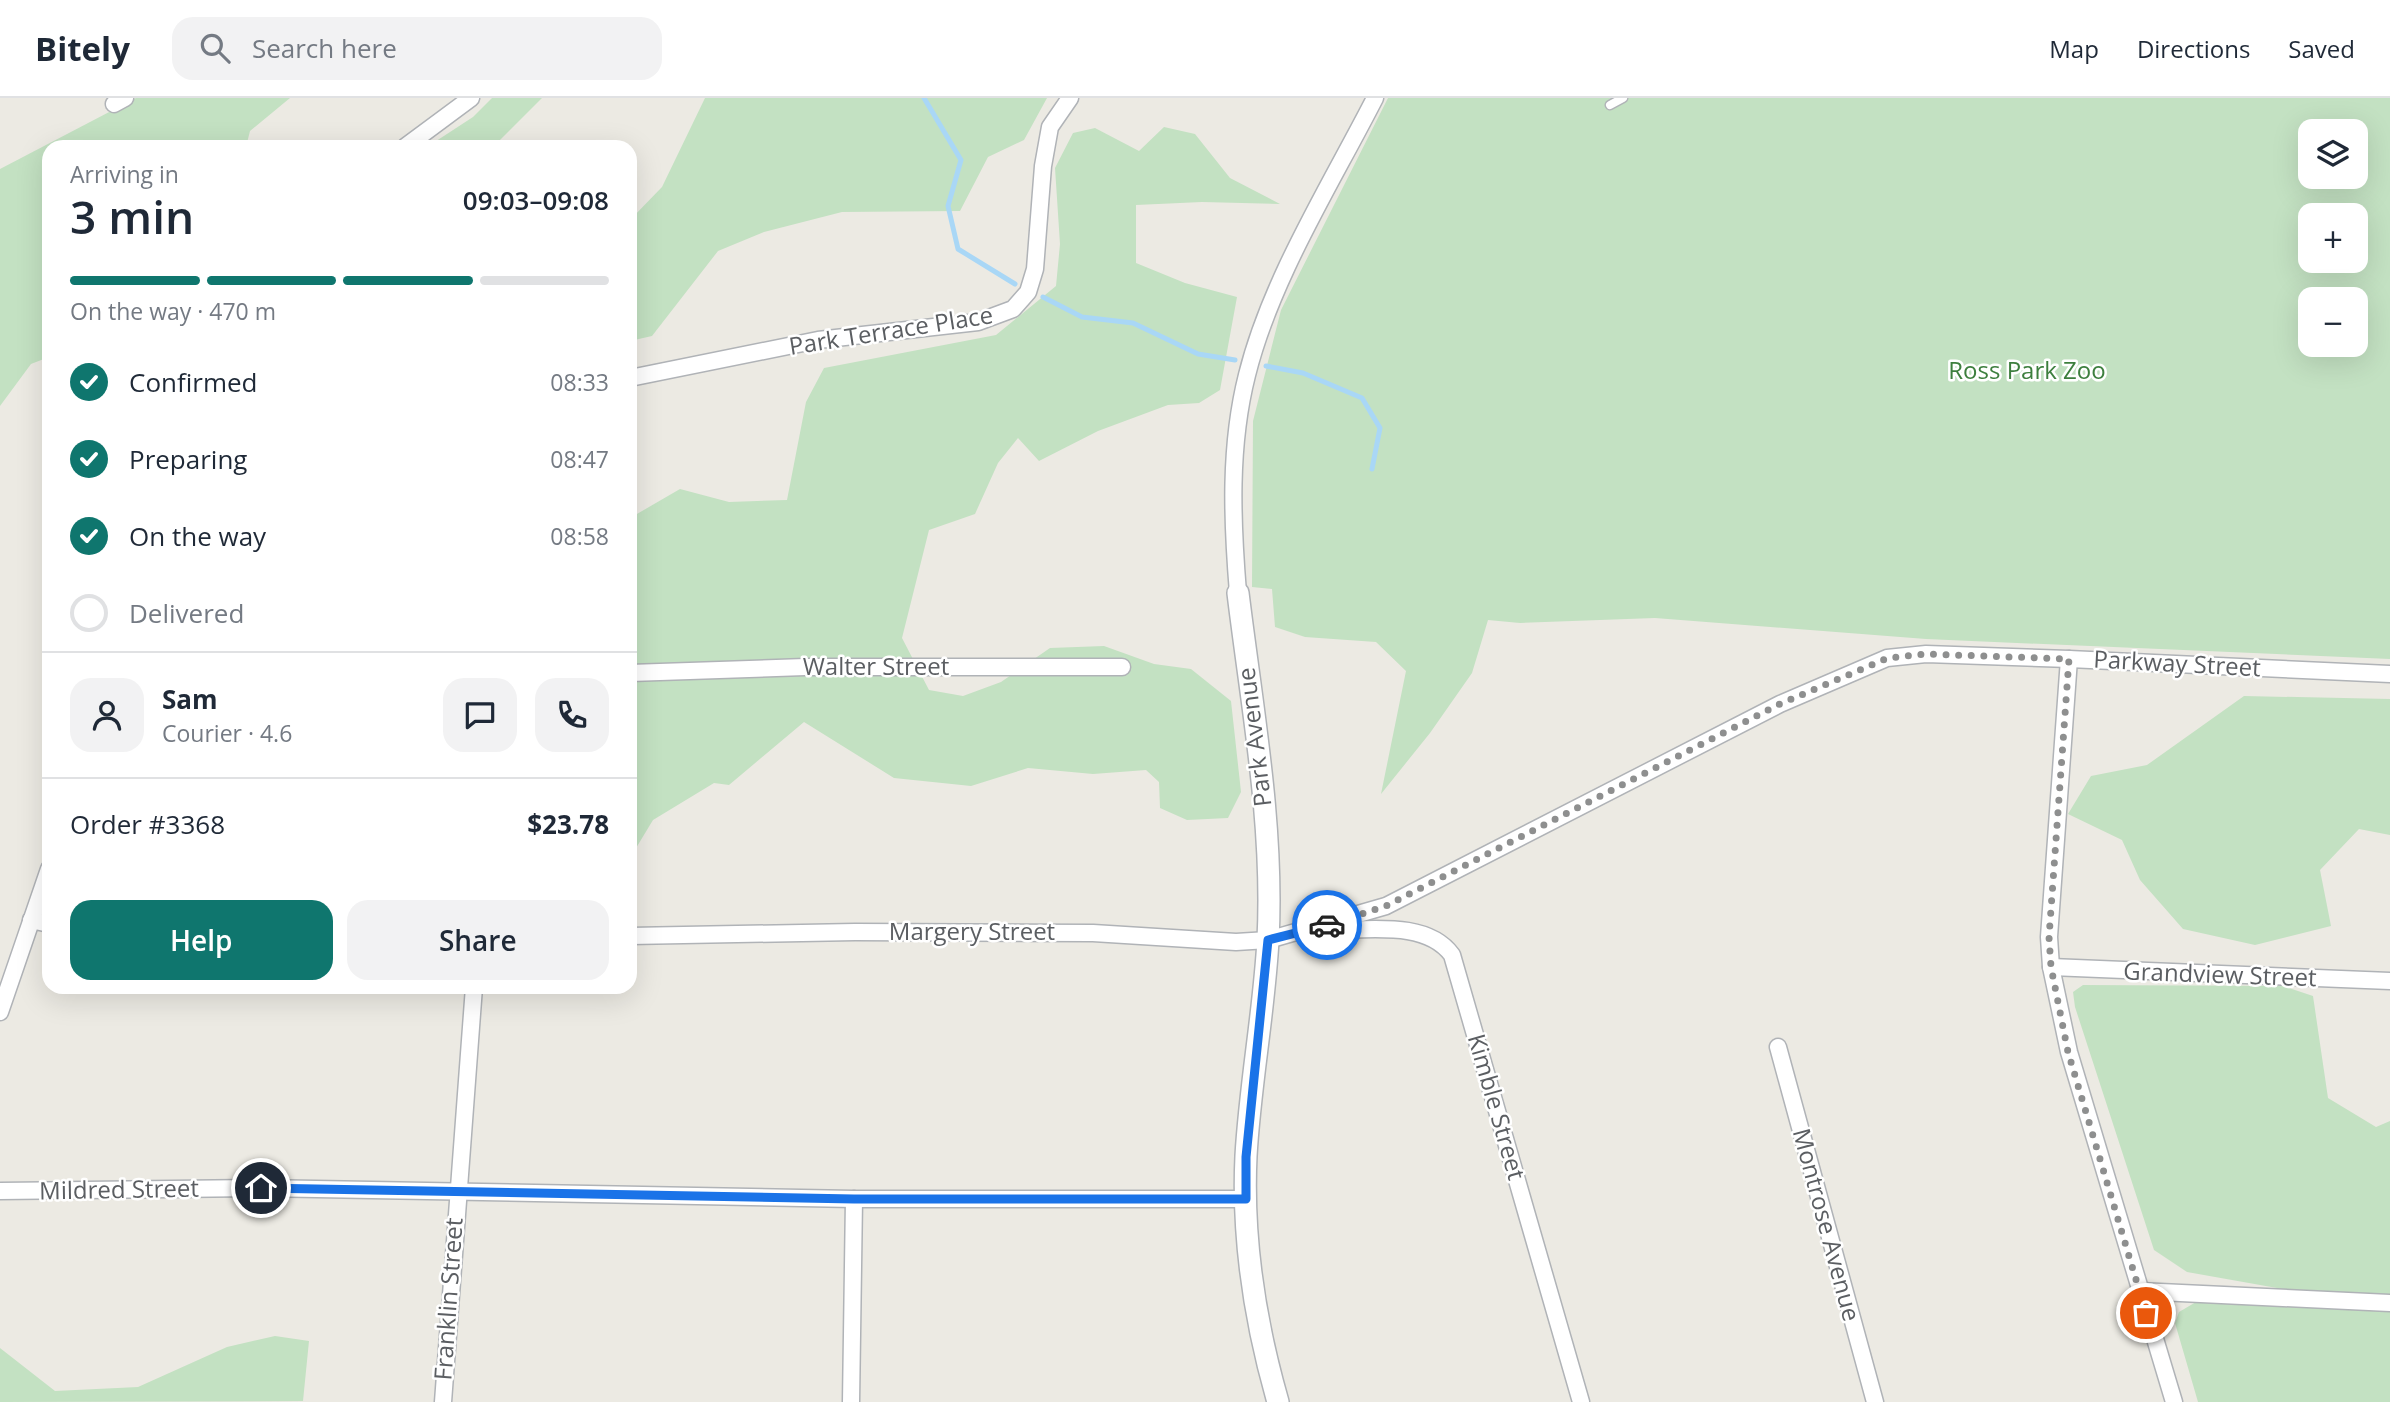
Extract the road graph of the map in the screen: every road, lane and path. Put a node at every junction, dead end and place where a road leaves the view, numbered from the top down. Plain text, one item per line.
1 (471, 98) edge
2 (1070, 98) edge
3 (1375, 98) edge
4 (1623, 98) edge
5 (1610, 105) dead end
6 (414, 140) edge
7 (637, 377) edge
8 (1238, 593) joint
9 (2069, 659) junction
10 (1122, 667) dead end
11 (637, 673) edge
12 (2390, 674) edge
13 (42, 889) edge
14 (31, 920) junction
15 (42, 922) edge
16 (1313, 930) junction
17 (637, 936) edge
18 (1268, 940) junction
19 (2051, 967) junction
20 (2390, 981) edge
21 (473, 994) edge
22 (0, 1012) edge
23 (1778, 1047) dead end
24 (457, 1190) junction
25 (0, 1191) edge
26 (854, 1199) junction
27 (1246, 1199) junction
28 (2139, 1291) junction
29 (2390, 1303) edge
30 (443, 1402) edge
31 (851, 1402) edge
32 (1278, 1402) edge
33 (1581, 1402) edge
34 (1875, 1402) edge
35 (2174, 1402) edge

1 - 6 street
2 - 7 street, Park Terrace Place
3 - 8 street, Park Avenue
4 - 5 lane
8 - 18 street, Park Avenue
9 - 12 street, Parkway Street
9 - 16 street, Parkway Street
9 - 19 street
10 - 11 street, Walter Street
13 - 14 street
14 - 15 street
14 - 22 street
16 - 18 street, Margery Street
16 - 33 street, Kimble Street
17 - 18 street, Margery Street
18 - 27 street, Park Avenue
19 - 20 street, Grandview Street
19 - 28 street
21 - 24 street, Franklin Street
23 - 34 street, Montrose Avenue
24 - 25 street, Mildred Street
24 - 26 street, Mildred Street
24 - 30 street, Franklin Street
26 - 27 street, Mildred Street
26 - 31 street
27 - 32 street, Park Avenue
28 - 29 street
28 - 35 street

